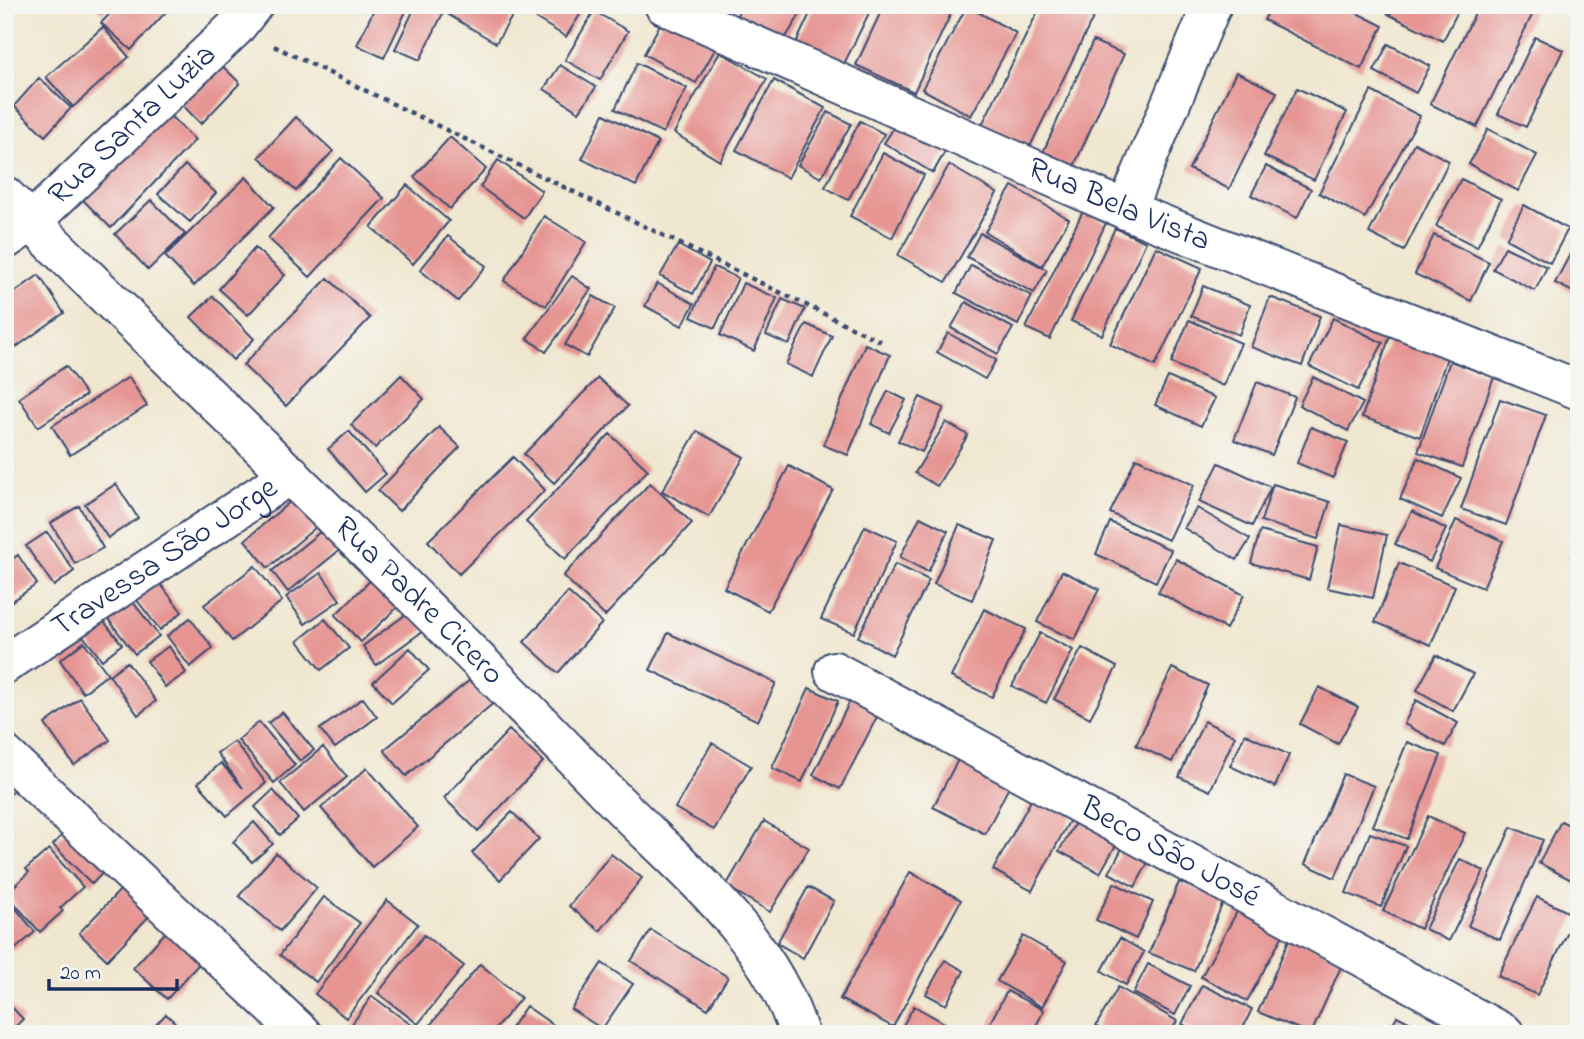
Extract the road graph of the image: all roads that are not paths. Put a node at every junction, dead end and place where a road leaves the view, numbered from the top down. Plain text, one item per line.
1 (664, 5) edge
2 (1212, 5) edge
3 (244, 16) edge
4 (722, 17) edge
5 (1126, 210) junction
6 (14, 219) edge
7 (1579, 390) edge
8 (291, 474) junction
9 (5, 664) edge
10 (834, 671) dead end
11 (5, 755) edge
12 (302, 1034) edge
13 (799, 1034) edge
14 (1505, 1034) edge

1 - 4 street, Rua Bela Vista
2 - 5 street
3 - 6 street, Rua Santa Luzia
4 - 5 street, Rua Bela Vista
5 - 7 street, Rua Bela Vista
6 - 8 street, Rua Padre Cicero
8 - 9 street, Travessa São Jorge
8 - 13 street, Rua Padre Cicero
10 - 14 street, Beco São José
11 - 12 street

